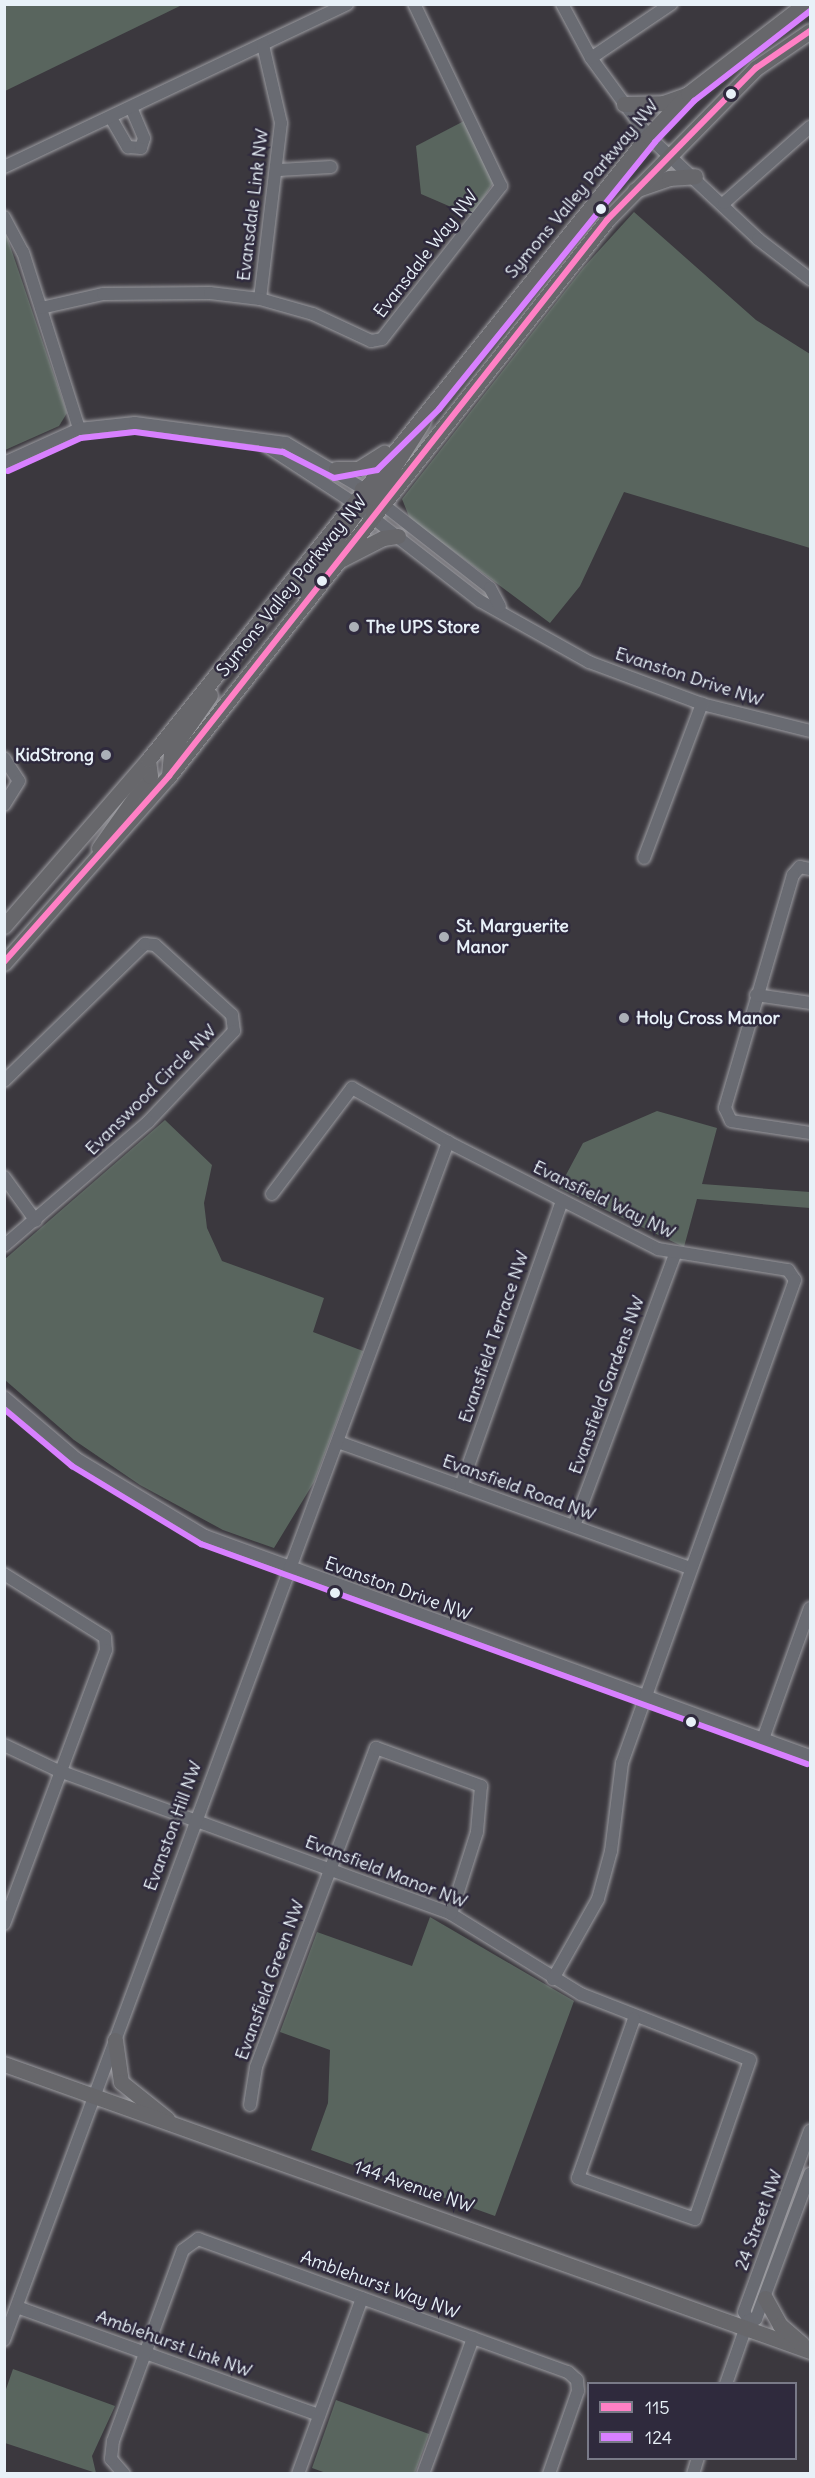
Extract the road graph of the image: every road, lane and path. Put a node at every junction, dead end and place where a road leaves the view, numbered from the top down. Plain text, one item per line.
1 (347, 4) edge
2 (414, 4) edge
3 (562, 4) edge
4 (671, 4) edge
5 (806, 4) edge
6 (810, 31) edge
7 (263, 45) junction
8 (591, 58) junction
9 (688, 94) junction
10 (624, 104) junction
11 (131, 108) junction
12 (111, 118) junction
13 (810, 127) edge
14 (648, 135) junction
15 (666, 154) junction
16 (4, 167) edge
17 (331, 167) dead end
18 (279, 170) junction
19 (695, 176) junction
20 (633, 192) junction
21 (724, 203) junction
22 (4, 217) edge
23 (810, 279) edge
24 (260, 299) junction
25 (41, 308) junction
26 (432, 403) junction
27 (79, 429) junction
28 (396, 444) junction
29 (265, 445) junction
30 (4, 463) edge
31 (336, 469) junction
32 (362, 488) junction
33 (378, 501) junction
34 (356, 504) junction
35 (373, 517) junction
36 (398, 536) junction
37 (336, 562) junction
38 (296, 608) junction
39 (500, 608) junction
40 (249, 630) junction
41 (702, 704) junction
42 (810, 731) edge
43 (4, 758) edge
44 (148, 760) junction
45 (168, 776) junction
46 (4, 805) edge
47 (644, 858) dead end
48 (810, 869) edge
49 (84, 877) junction
50 (4, 926) edge
51 (4, 963) edge
52 (756, 994) junction
53 (810, 1003) edge
54 (4, 1081) edge
55 (810, 1133) edge
56 (448, 1142) junction
57 (4, 1177) edge
58 (272, 1194) dead end
59 (562, 1200) junction
60 (36, 1221) junction
61 (4, 1246) edge
62 (675, 1255) junction
63 (4, 1398) edge
64 (338, 1442) junction
65 (461, 1486) junction
66 (574, 1526) junction
67 (287, 1568) junction
68 (689, 1568) junction
69 (4, 1574) edge
70 (810, 1611) edge
71 (644, 1697) junction
72 (763, 1739) junction
73 (4, 1745) edge
74 (810, 1756) edge
75 (59, 1772) junction
76 (195, 1821) junction
77 (330, 1868) junction
78 (451, 1914) junction
79 (4, 1924) edge
80 (553, 1979) junction
81 (634, 2019) junction
82 (115, 2040) junction
83 (4, 2064) edge
84 (93, 2096) junction
85 (250, 2105) dead end
86 (174, 2125) junction
87 (810, 2132) edge
88 (810, 2174) edge
89 (362, 2298) junction
90 (765, 2298) junction
91 (17, 2307) junction
92 (747, 2323) junction
93 (473, 2338) junction
94 (4, 2340) edge
95 (810, 2350) edge
96 (145, 2353) junction
97 (727, 2382) edge
98 (319, 2415) junction
99 (124, 2474) edge
100 (298, 2474) edge
101 (423, 2474) edge
102 (549, 2474) edge

1 - 7 street
2 - 24 street, Evansdale Way NW
3 - 8 street
4 - 8 street
5 - 9 main road, Symons Valley Parkway NW
6 - 15 main road, Symons Valley Parkway NW
7 - 11 street
7 - 18 street, Evansdale Link NW
8 - 10 street
9 - 10 main road
9 - 14 main road, Symons Valley Parkway NW
10 - 14 street
11 - 12 street
11 - 12 street
12 - 16 street
13 - 21 street
14 - 15 street
14 - 26 main road, Symons Valley Parkway NW
15 - 19 street
15 - 20 main road, Symons Valley Parkway NW
17 - 18 street
18 - 24 street, Evansdale Link NW
19 - 20 main road
19 - 21 street
20 - 33 main road, Symons Valley Parkway NW
21 - 23 street
22 - 25 street
24 - 25 street, Evansdale Way NW
25 - 27 street
26 - 28 main road, Symons Valley Parkway NW
26 - 33 main road
27 - 29 street
27 - 30 street
28 - 31 main road
28 - 32 main road, Symons Valley Parkway NW
29 - 31 street, Evanston Drive NW
29 - 34 street, Evanston Drive NW
31 - 32 street, Evanston Drive NW
32 - 33 street, Evanston Drive NW
32 - 34 main road
33 - 35 main road
33 - 39 street, Evanston Drive NW
34 - 35 street, Evanston Drive NW
34 - 38 main road
34 - 40 main road, Symons Valley Parkway NW
35 - 36 street, Evanston Drive NW
35 - 37 main road, Symons Valley Parkway NW
36 - 37 main road
36 - 39 street, Evanston Drive NW
37 - 38 main road, Symons Valley Parkway NW
38 - 45 main road, Symons Valley Parkway NW
39 - 41 street, Evanston Drive NW
40 - 44 main road, Symons Valley Parkway NW
40 - 45 main road
41 - 42 street, Evanston Drive NW
41 - 47 street
43 - 46 street
44 - 49 main road
44 - 50 main road, Symons Valley Parkway NW
45 - 49 main road, Symons Valley Parkway NW
48 - 52 street
49 - 51 main road, Symons Valley Parkway NW
52 - 53 street
52 - 55 street
54 - 60 street, Evanswood Circle NW
56 - 58 street, Evansfield Way NW
56 - 59 street, Evansfield Way NW
56 - 64 street
57 - 60 street
59 - 62 street, Evansfield Way NW
59 - 65 street, Evansfield Terrace NW
60 - 61 street, Evanswood Circle NW
62 - 66 street, Evansfield Gardens NW
62 - 68 street, Evansfield Way NW
63 - 67 street, Evanston Drive NW
64 - 65 street, Evansfield Road NW
64 - 67 street
65 - 66 street, Evansfield Road NW
66 - 68 street, Evansfield Road NW
67 - 71 street, Evanston Drive NW
67 - 76 street, Evanston Hill NW
68 - 71 street, Evansfield Way NW
69 - 75 street
70 - 72 street
71 - 72 street, Evanston Drive NW
71 - 80 street, Evansfield Way NW
72 - 74 street, Evanston Drive NW
73 - 75 street, Evansfield Manor NW
75 - 76 street, Evansfield Manor NW
75 - 79 street
76 - 77 street, Evansfield Manor NW
76 - 82 street, Evanston Hill NW
77 - 78 street, Evansfield Manor NW
77 - 78 street, Evansfield Green NW
77 - 85 street, Evansfield Green NW
78 - 80 street, Evansfield Manor NW
80 - 81 street, Evansfield Manor NW
81 - 81 street, Evansfield Manor NW
82 - 84 street, Evanston Hill NW
82 - 86 main road
83 - 84 main road, 144 Avenue NW
84 - 86 main road, 144 Avenue NW
84 - 91 street, Evanston Hill NW
86 - 92 main road, 144 Avenue NW
87 - 92 street, 24 Street NW
88 - 90 street, 24 Street NW
89 - 93 street, Amblehurst Way NW
89 - 96 street, Amblehurst Way NW
89 - 98 street
90 - 92 street, 24 Street NW
90 - 95 main road
91 - 94 street, Evanston Hill NW
91 - 96 street, Amblehurst Link NW
92 - 95 main road, 144 Avenue NW
92 - 97 street, 24 Street NW
93 - 101 street
93 - 102 street, Amblehurst Way NW
96 - 98 street, Amblehurst Link NW
96 - 99 street
98 - 100 street

